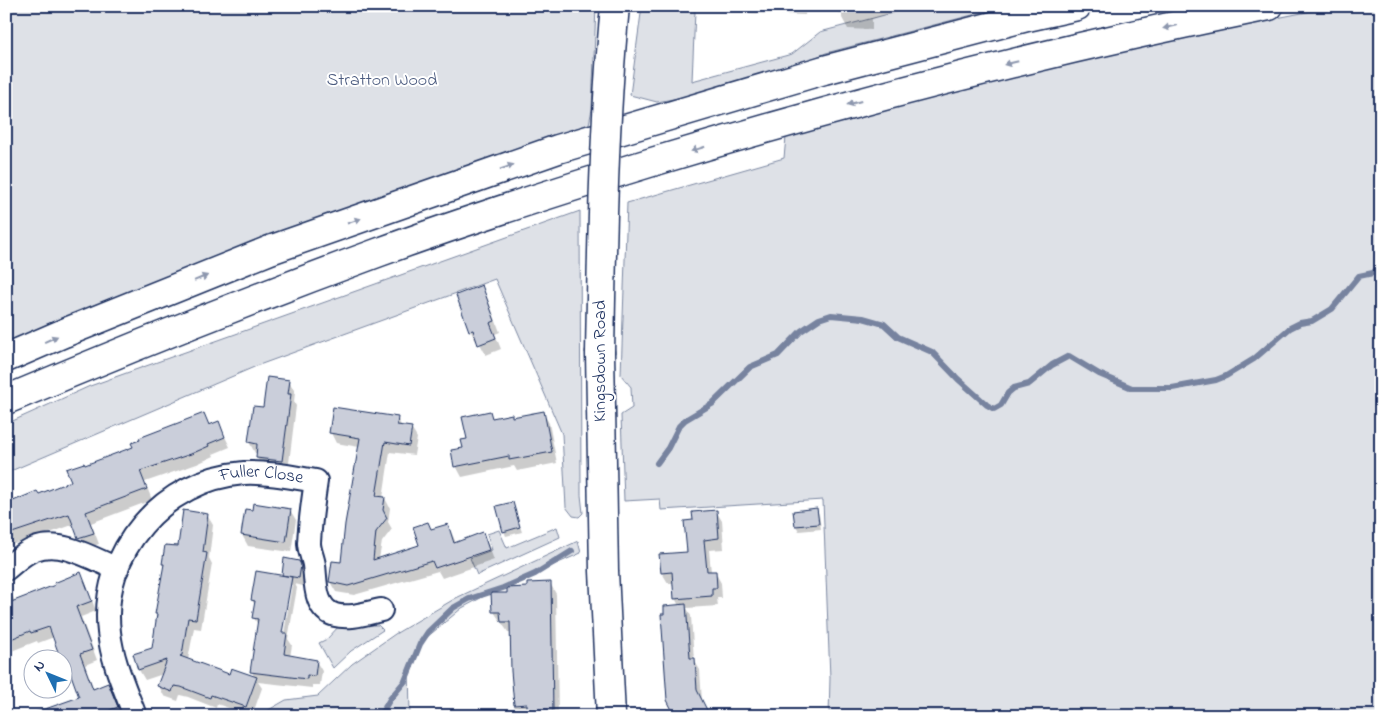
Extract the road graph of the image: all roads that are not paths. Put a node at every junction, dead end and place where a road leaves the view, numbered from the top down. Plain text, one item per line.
1 (615, 6) edge
2 (1077, 6) edge
3 (1269, 6) edge
4 (6, 358) edge
5 (6, 400) edge
6 (6, 569) edge
7 (117, 569) junction
8 (381, 610) dead end
9 (135, 716) edge
10 (611, 716) edge

1 - 10 main road, Kingsdown Road, bridge
4 -> 2 main road
3 -> 5 main road
6 - 7 street
7 - 8 street, Fuller Close
7 - 9 street, Fuller Close

